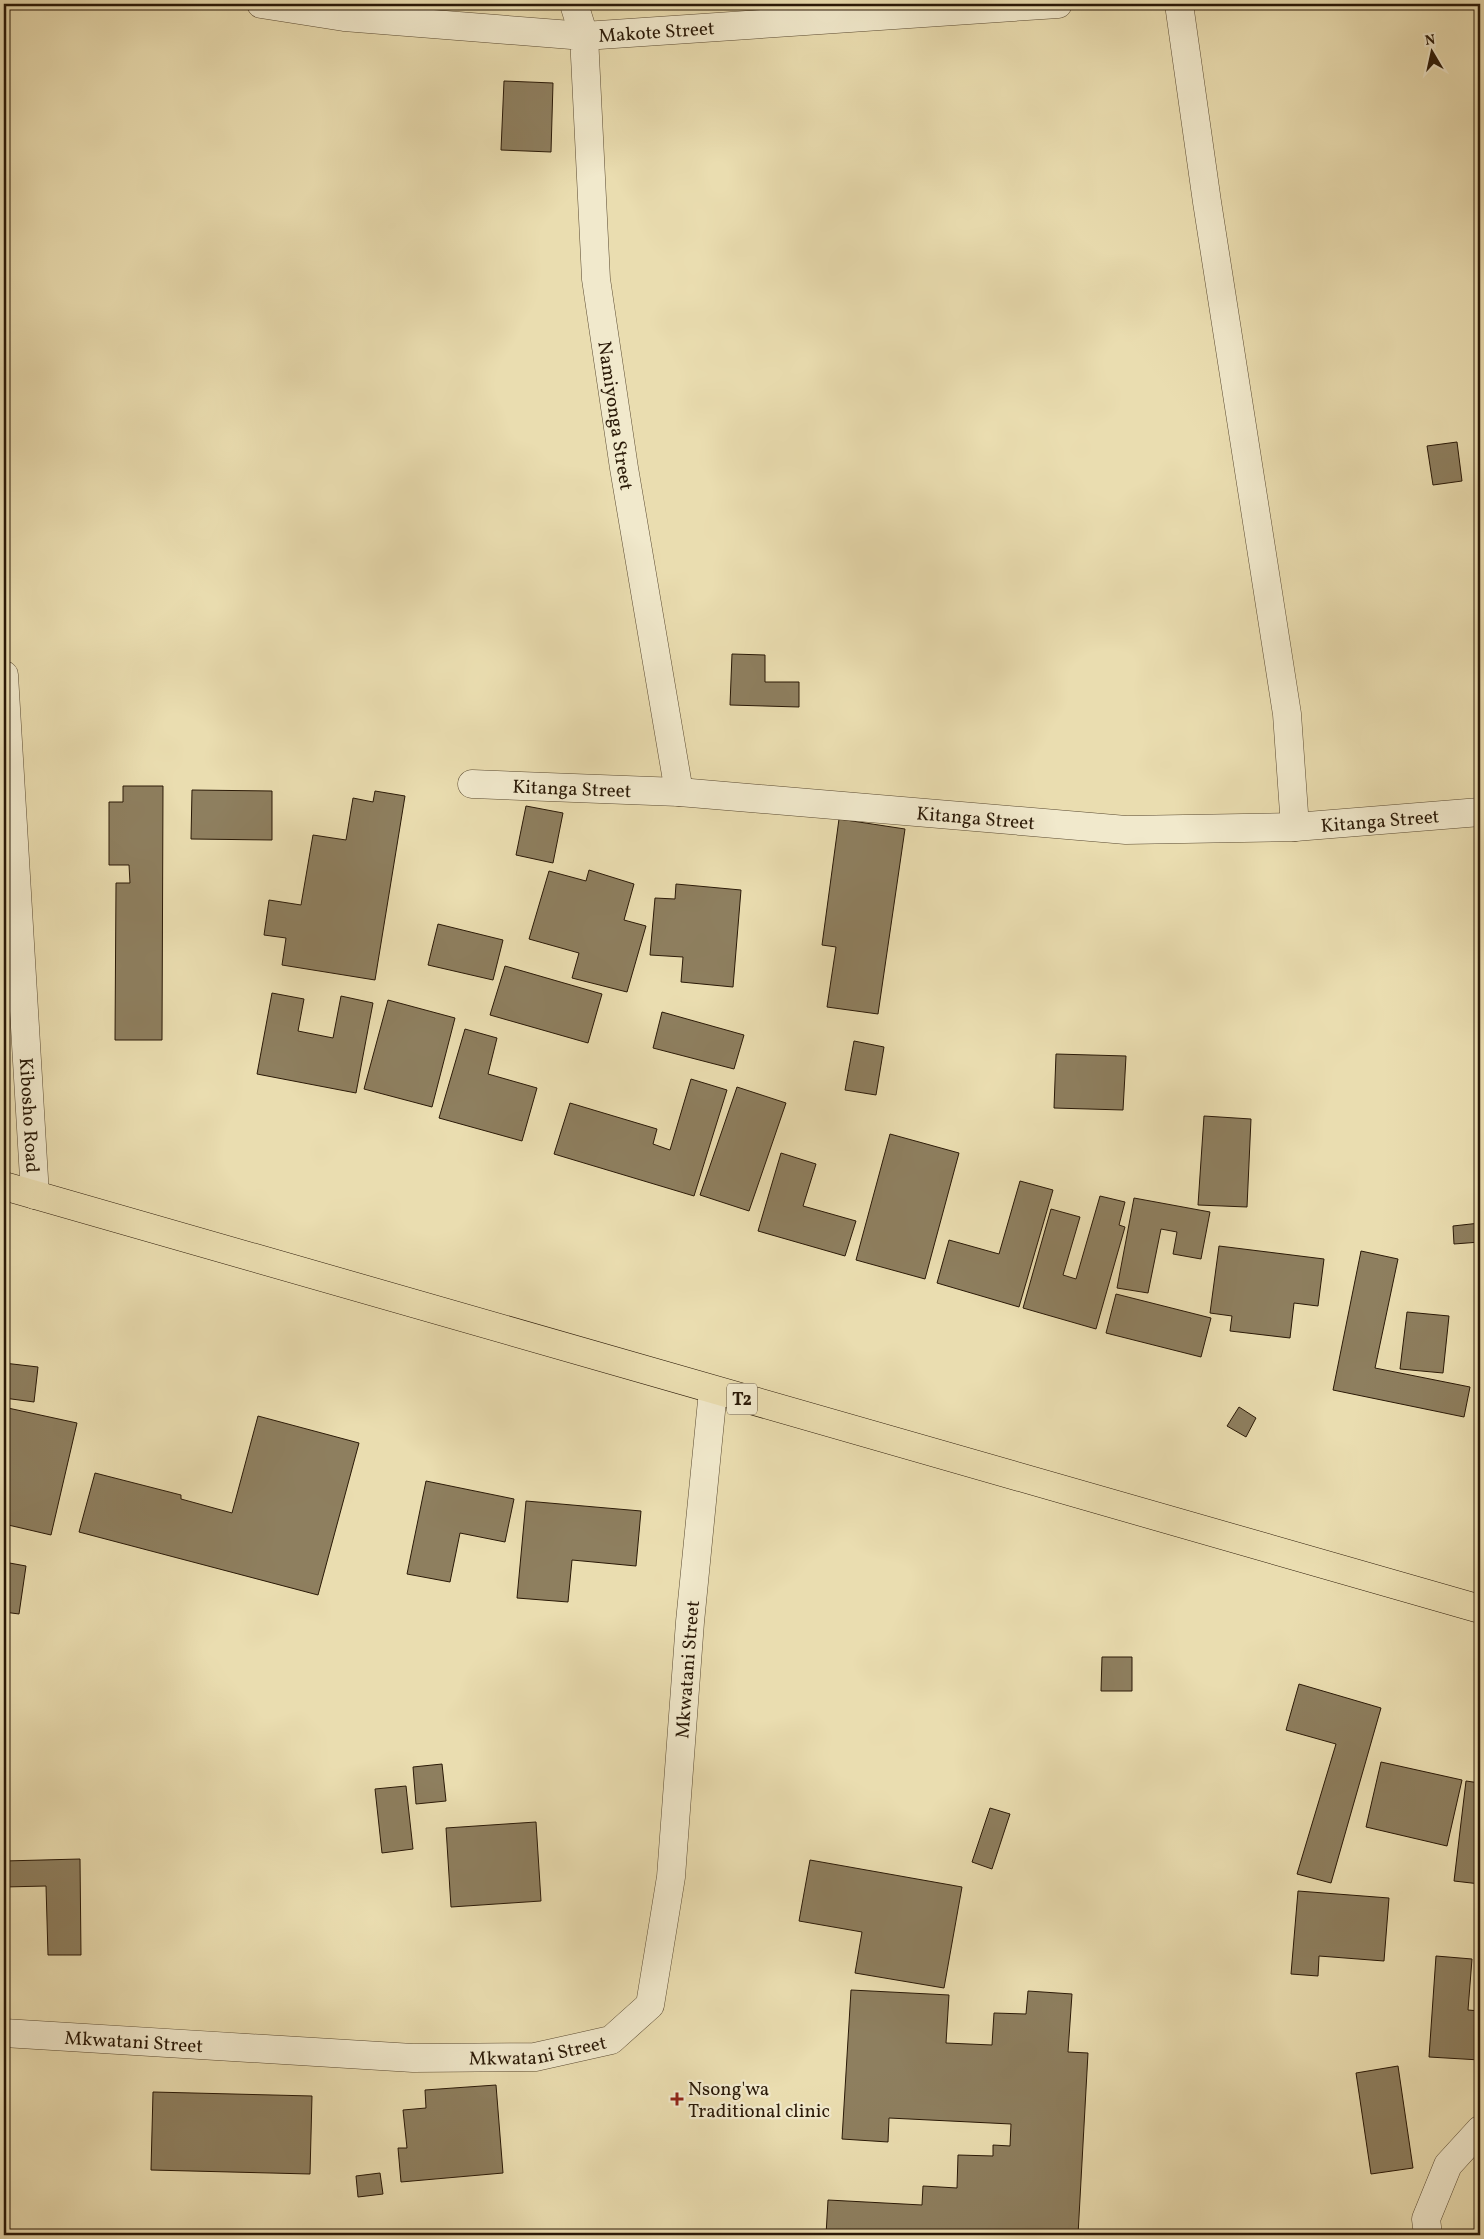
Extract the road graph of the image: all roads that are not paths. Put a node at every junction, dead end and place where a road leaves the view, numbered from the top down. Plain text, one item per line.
1 (261, 4) edge
2 (574, 4) edge
3 (1058, 4) edge
4 (1179, 4) edge
5 (584, 36) junction
6 (4, 675) edge
7 (472, 784) dead end
8 (679, 792) junction
9 (1480, 812) edge
10 (1295, 827) junction
11 (4, 1186) edge
12 (35, 1195) junction
13 (713, 1391) junction
14 (1480, 1609) edge
15 (4, 2033) edge
16 (1480, 2130) edge
17 (1428, 2235) edge

1 - 5 street, Makote Street
2 - 5 street, Makote Street
3 - 5 street, Makote Street
4 - 10 street
5 - 8 street, Namiyonga Street
6 - 12 street, Kibosho Road
7 - 8 street, Kitanga Street
8 - 10 street, Kitanga Street
9 - 10 street, Kitanga Street
11 - 12 highway, T2
12 - 13 highway, T2
13 - 14 highway, T2
13 - 15 street, Mkwatani Street
16 - 17 street

